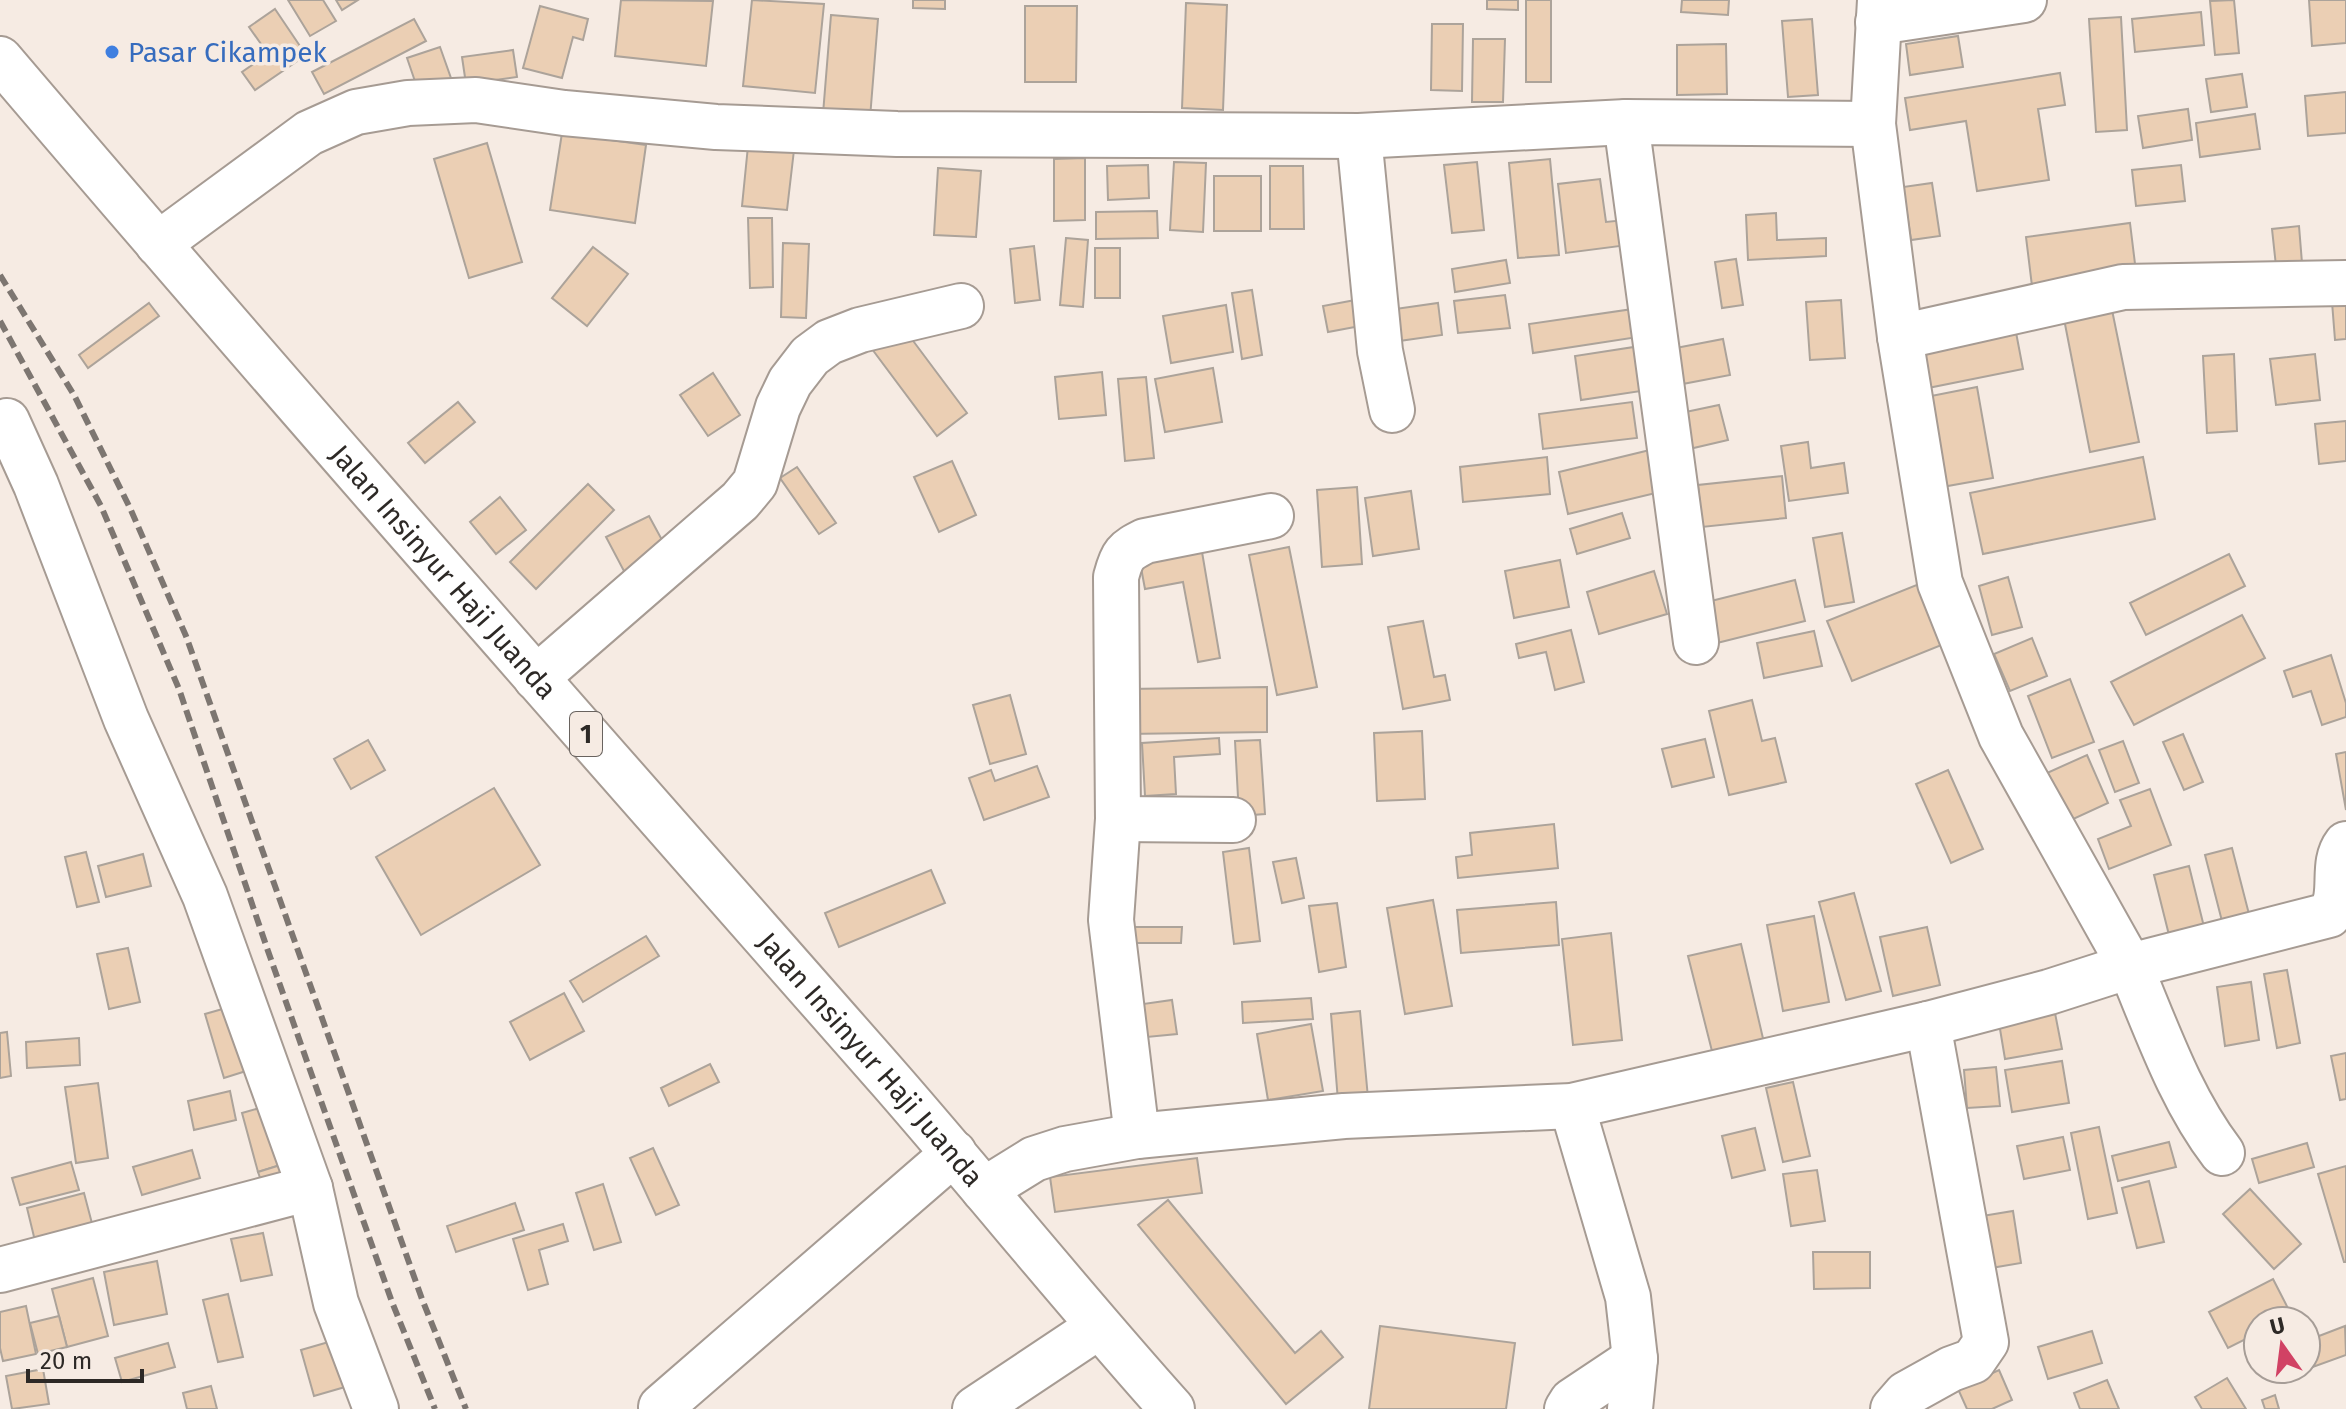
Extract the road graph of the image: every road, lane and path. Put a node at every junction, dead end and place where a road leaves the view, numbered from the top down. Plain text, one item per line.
1 (2024, 0) edge
2 (1879, 11) edge
3 (0, 59) edge
4 (1626, 122) junction
5 (1873, 124) junction
6 (1359, 136) junction
7 (158, 244) junction
8 (2346, 283) edge
9 (961, 306) dead end
10 (1900, 337) junction
11 (1392, 410) dead end
12 (7, 421) dead end
13 (1271, 516) dead end
14 (1696, 642) dead end
15 (536, 678) junction
16 (1118, 819) junction
17 (1233, 820) dead end
18 (2346, 844) edge
19 (2130, 966) junction
20 (1928, 1024) junction
21 (1572, 1106) junction
22 (1137, 1136) junction
23 (954, 1153) junction
24 (2222, 1153) dead end
25 (310, 1188) junction
26 (984, 1190) junction
27 (0, 1270) edge
28 (1098, 1327) junction
29 (1635, 1359) junction
30 (661, 1407) dead end
31 (376, 1409) edge
32 (975, 1409) edge
33 (1172, 1409) edge
34 (1567, 1409) edge
35 (1630, 1409) edge
36 (1893, 1409) edge

1 - 2 main road
2 - 5 main road
3 - 7 main road, Jalan Insinyur Haji Juanda / 1
4 - 5 main road
4 - 6 main road
4 - 14 main road
5 - 10 main road
6 - 7 main road
6 - 11 main road
7 - 15 main road, Jalan Insinyur Haji Juanda / 1
8 - 10 main road
9 - 15 main road
10 - 19 main road
12 - 25 main road
13 - 16 main road
15 - 23 main road, Jalan Insinyur Haji Juanda / 1
16 - 17 main road
16 - 22 main road
18 - 19 main road
19 - 20 main road
19 - 24 main road
20 - 21 main road
20 - 36 main road
21 - 22 main road
21 - 29 main road
22 - 26 main road
23 - 26 main road, Jalan Insinyur Haji Juanda / 1
23 - 30 main road
25 - 27 main road
25 - 31 main road
26 - 28 main road, Jalan Insinyur Haji Juanda / 1
28 - 32 main road
28 - 33 main road, Jalan Insinyur Haji Juanda / 1
29 - 34 main road
29 - 35 main road

